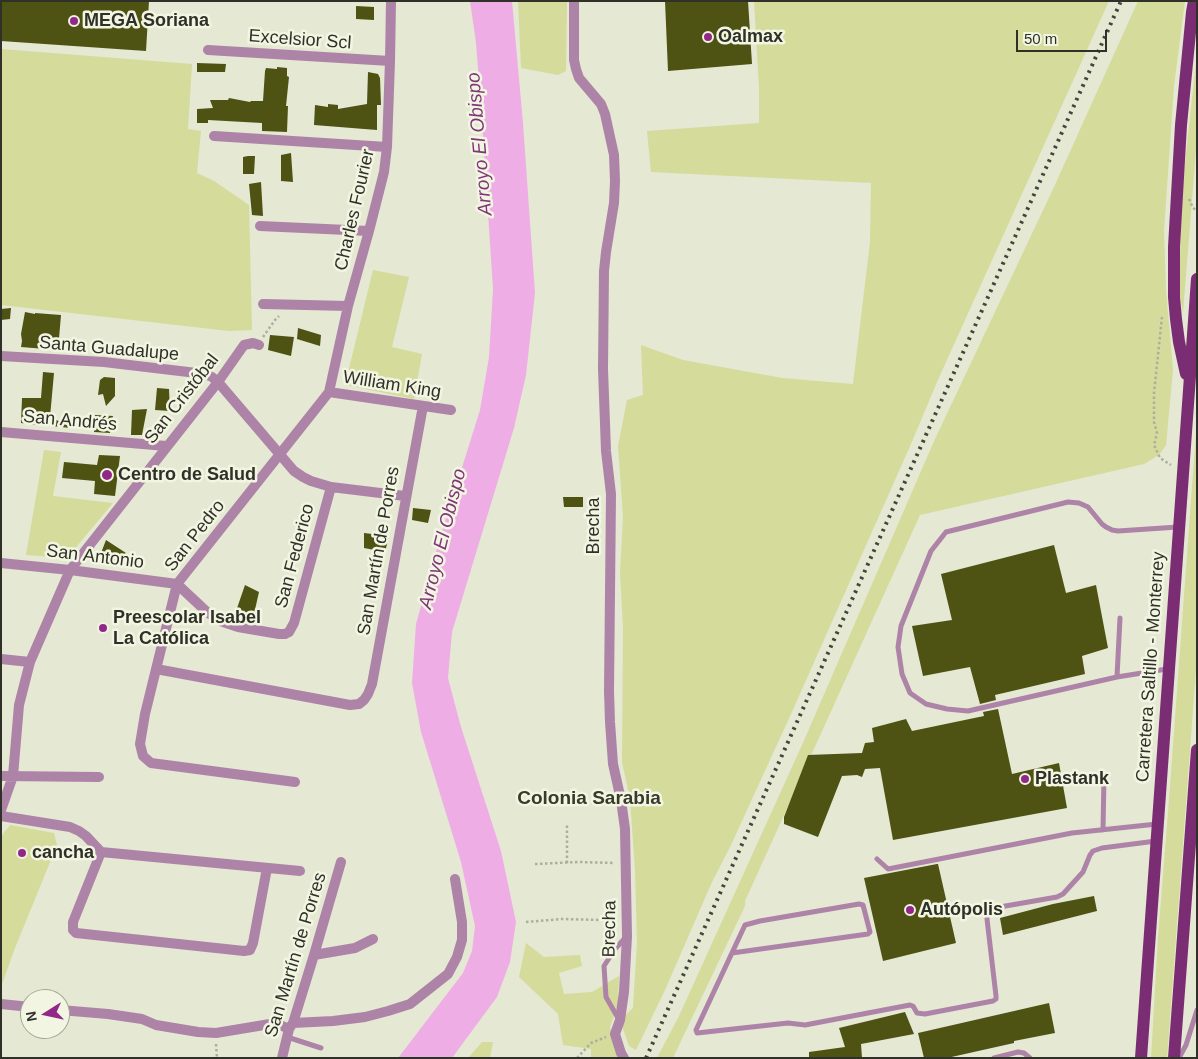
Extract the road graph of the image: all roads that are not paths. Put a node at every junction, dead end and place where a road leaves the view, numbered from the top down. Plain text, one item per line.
1 (391, 1) edge
2 (574, 1) edge
3 (1194, 1) edge
4 (208, 50) dead end
5 (390, 61) junction
6 (214, 136) dead end
7 (387, 147) junction
8 (260, 226) dead end
9 (369, 231) junction
10 (1197, 279) edge
11 (263, 304) dead end
12 (348, 306) junction
13 (259, 345) road end
14 (1, 356) edge
15 (218, 382) junction
16 (1188, 385) junction
17 (329, 392) junction
18 (423, 406) junction
19 (451, 410) dead end
20 (1, 432) edge
21 (166, 446) junction
22 (280, 454) junction
23 (331, 487) junction
24 (405, 496) junction
25 (1179, 527) junction
26 (1, 563) edge
27 (70, 570) junction
28 (176, 584) junction
29 (1120, 618) dead end
30 (1, 659) edge
31 (30, 662) junction
32 (1169, 668) junction
33 (156, 669) junction
34 (1117, 677) junction
35 (1197, 750) edge
36 (1, 776) edge
37 (13, 776) junction
38 (99, 777) dead end
39 (1104, 777) dead end
40 (295, 782) dead end
41 (1, 810) edge
42 (1, 816) edge
43 (1158, 824) junction
44 (1103, 830) junction
45 (1156, 840) junction
46 (101, 852) junction
47 (877, 859) dead end
48 (341, 862) dead end
49 (267, 868) junction
50 (300, 870) dead end
51 (455, 878) dead end
52 (628, 936) junction
53 (373, 939) dead end
54 (732, 954) junction
55 (314, 955) junction
56 (1, 1004) edge
57 (20, 1006) edge
58 (1197, 1010) edge
59 (70, 1011) edge
60 (620, 1020) junction
61 (290, 1030) junction
62 (321, 1048) dead end
63 (282, 1058) edge
64 (624, 1058) edge
65 (994, 1058) edge
66 (1030, 1058) edge
67 (1141, 1058) edge
68 (1174, 1058) edge
69 (1179, 1058) edge

1 - 5 street, Charles Fourier
2 - 52 street, Brecha
3 - 16 main road
4 - 5 street, Excelsior Scl
5 - 7 street, Charles Fourier
6 - 7 street
7 - 9 street, Charles Fourier
8 - 9 street
9 - 12 street, Charles Fourier
10 - 16 main road, Carretera Saltillo - Monterrey
11 - 12 street
12 - 17 street, Charles Fourier
13 - 15 street, San Cristóbal
14 - 15 street, Santa Guadalupe
15 - 21 street, San Cristóbal
15 - 22 street, Santa Guadalupe
16 - 25 main road, Carretera Saltillo - Monterrey
17 - 18 street, William King
17 - 22 street, San Pedro
18 - 19 street, William King
18 - 24 street, San Martín de Porres
20 - 21 street, San Andrés
21 - 27 street, San Cristóbal
22 - 23 street, Santa Guadalupe
22 - 28 street, San Pedro
23 - 24 street, Santa Guadalupe
23 - 28 street, San Federico
24 - 33 street, San Martín de Porres
25 - 32 main road, Carretera Saltillo - Monterrey
25 - 34 lane
26 - 27 street, San Antonio
27 - 28 street, San Antonio
27 - 31 street, San Cristóbal
28 - 33 street, San Pedro
29 - 34 lane
30 - 31 street
31 - 37 street, San Cristóbal
32 - 34 lane
32 - 43 main road, Carretera Saltillo - Monterrey
33 - 40 street, San Pedro
35 - 68 main road
36 - 37 street
37 - 38 street
37 - 41 street, San Cristóbal
39 - 44 lane
42 - 46 street
43 - 44 lane
43 - 45 main road, Carretera Saltillo - Monterrey
44 - 47 lane
45 - 54 lane
45 - 67 main road, Carretera Saltillo - Monterrey
46 - 49 street
46 - 49 street
48 - 55 street, San Martín de Porres
49 - 50 street
51 - 61 street
52 - 60 street, Brecha
52 - 60 lane
53 - 55 street
54 - 54 lane
55 - 61 street, San Martín de Porres
56 - 57 street
58 - 69 lane
59 - 61 street
60 - 64 street, Brecha
61 - 62 lane
61 - 63 street, San Martín de Porres
65 - 66 lane

